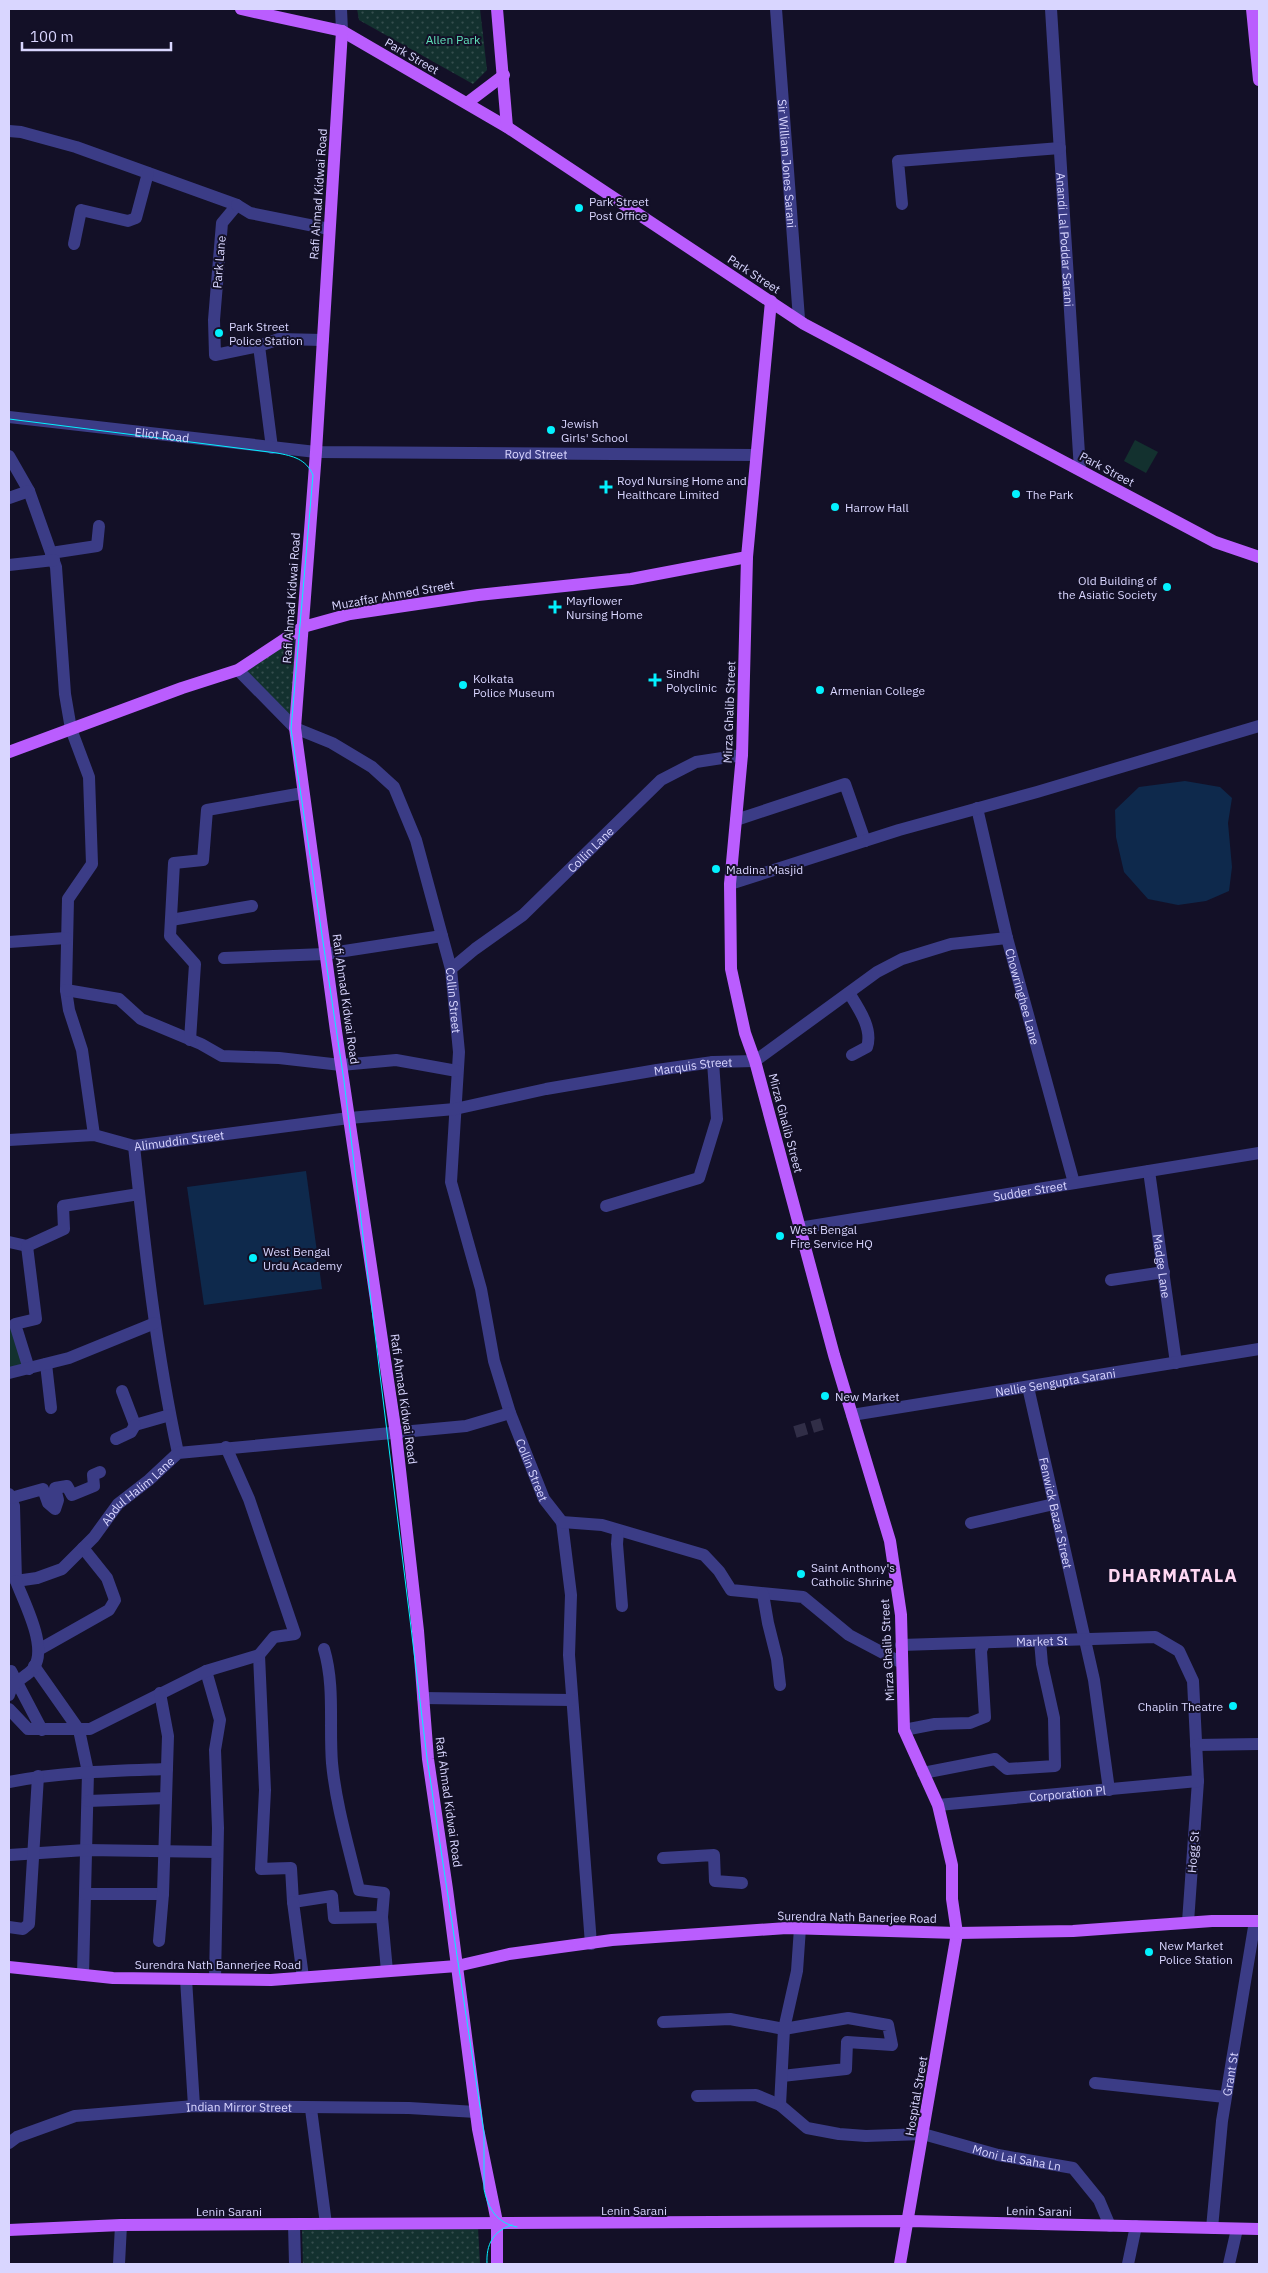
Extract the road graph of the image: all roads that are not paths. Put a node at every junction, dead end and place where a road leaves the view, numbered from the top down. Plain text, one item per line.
1 (241, 9) edge
2 (341, 9) edge
3 (497, 9) edge
4 (776, 9) edge
5 (1051, 9) edge
6 (1252, 9) edge
7 (342, 31) junction
8 (504, 75) junction
9 (1259, 80) edge
10 (467, 103) junction
11 (507, 127) junction
12 (9, 132) edge
13 (1060, 148) junction
14 (148, 174) junction
15 (902, 204) dead end
16 (237, 205) junction
17 (329, 229) junction
18 (74, 244) dead end
19 (771, 302) junction
20 (799, 319) junction
21 (323, 340) junction
22 (259, 346) junction
23 (9, 417) edge
24 (272, 448) junction
25 (316, 452) junction
26 (756, 455) junction
27 (9, 456) edge
28 (1080, 470) junction
29 (29, 492) junction
30 (9, 498) edge
31 (98, 526) dead end
32 (52, 556) junction
33 (747, 557) junction
34 (1259, 557) edge
35 (9, 565) edge
36 (303, 627) junction
37 (238, 670) junction
38 (1259, 726) edge
39 (295, 728) junction
40 (70, 729) junction
41 (9, 752) edge
42 (742, 755) junction
43 (303, 793) junction
44 (978, 808) junction
45 (736, 820) junction
46 (865, 841) junction
47 (730, 884) junction
48 (252, 906) dead end
49 (171, 920) junction
50 (442, 936) junction
51 (66, 938) junction
52 (1007, 938) junction
53 (9, 942) edge
54 (325, 954) junction
55 (224, 958) dead end
56 (451, 970) junction
57 (66, 990) junction
58 (849, 993) junction
59 (190, 1040) junction
60 (852, 1055) dead end
61 (755, 1060) junction
62 (713, 1062) junction
63 (341, 1065) junction
64 (457, 1071) junction
65 (455, 1109) junction
66 (351, 1118) junction
67 (94, 1135) junction
68 (9, 1140) edge
69 (134, 1146) junction
70 (1259, 1153) edge
71 (1149, 1171) junction
72 (1074, 1183) junction
73 (139, 1194) junction
74 (606, 1206) dead end
75 (799, 1228) junction
76 (9, 1242) edge
77 (27, 1246) junction
78 (1164, 1272) junction
79 (1110, 1280) dead end
80 (155, 1323) junction
81 (1259, 1349) edge
82 (1176, 1362) junction
83 (46, 1364) junction
84 (29, 1369) junction
85 (9, 1373) edge
86 (1028, 1387) junction
87 (122, 1391) dead end
88 (51, 1408) dead end
89 (510, 1413) junction
90 (170, 1415) junction
91 (852, 1415) junction
92 (135, 1425) junction
93 (396, 1434) junction
94 (116, 1439) dead end
95 (226, 1447) junction
96 (178, 1453) junction
97 (100, 1472) dead end
98 (10, 1496) edge
99 (1054, 1504) junction
100 (562, 1522) junction
101 (971, 1523) dead end
102 (618, 1531) junction
103 (83, 1548) junction
104 (16, 1581) junction
105 (763, 1594) junction
106 (622, 1606) dead end
107 (1085, 1639) junction
108 (1040, 1641) junction
109 (984, 1643) junction
110 (901, 1645) junction
111 (40, 1649) junction
112 (324, 1649) dead end
113 (259, 1655) junction
114 (902, 1664) junction
115 (34, 1666) junction
116 (206, 1670) junction
117 (14, 1677) junction
118 (780, 1685) dead end
119 (160, 1693) junction
120 (9, 1695) edge
121 (423, 1698) junction
122 (572, 1700) junction
123 (9, 1709) edge
124 (42, 1730) junction
125 (79, 1730) junction
126 (904, 1730) junction
127 (1259, 1744) edge
128 (1196, 1745) junction
129 (167, 1768) junction
130 (88, 1772) junction
131 (923, 1773) junction
132 (38, 1776) junction
133 (9, 1782) edge
134 (1198, 1782) junction
135 (1109, 1790) junction
136 (166, 1798) junction
137 (88, 1801) junction
138 (938, 1805) junction
139 (86, 1850) junction
140 (164, 1850) junction
141 (217, 1852) junction
142 (9, 1855) edge
143 (32, 1855) junction
144 (663, 1858) dead end
145 (742, 1883) dead end
146 (85, 1894) junction
147 (163, 1894) junction
148 (293, 1902) junction
149 (382, 1917) junction
150 (1257, 1921) edge
151 (1188, 1922) junction
152 (9, 1927) edge
153 (800, 1928) junction
154 (957, 1933) junction
155 (159, 1941) dead end
156 (591, 1944) junction
157 (457, 1966) junction
158 (9, 1968) edge
159 (387, 1971) junction
160 (83, 1975) junction
161 (304, 1978) junction
162 (186, 1979) junction
163 (215, 1979) junction
164 (663, 2022) dead end
165 (784, 2029) junction
166 (782, 2076) junction
167 (1095, 2083) dead end
168 (698, 2096) dead end
169 (1225, 2097) junction
170 (780, 2105) junction
171 (194, 2106) junction
172 (311, 2109) junction
173 (476, 2112) junction
174 (923, 2134) junction
175 (9, 2143) edge
176 (909, 2221) junction
177 (497, 2222) junction
178 (294, 2224) junction
179 (326, 2224) junction
180 (121, 2225) junction
181 (1110, 2226) junction
182 (1136, 2226) junction
183 (1212, 2228) junction
184 (1237, 2229) junction
185 (1259, 2229) edge
186 (9, 2230) edge
187 (119, 2264) edge
188 (295, 2264) edge
189 (497, 2264) edge
190 (900, 2264) edge
191 (1128, 2264) edge
192 (1229, 2264) edge

1 - 7 main road, Park Street
2 - 7 street
3 - 8 main road
4 - 20 street, Sir William Jones Sarani
5 - 13 street, Anandi Lal Poddar Sarani
6 - 9 main road
7 - 10 main road, Park Street
7 - 17 main road, Rafi Ahmad Kidwai Road
8 - 10 main road
8 - 11 main road
10 - 11 main road, Park Street
11 - 19 main road, Park Street
12 - 14 street
13 - 15 street
13 - 28 street, Anandi Lal Poddar Sarani
14 - 16 street
14 - 18 street
16 - 17 street
16 - 22 street, Park Lane
17 - 21 main road, Rafi Ahmad Kidwai Road
19 - 20 main road, Park Street
19 - 26 main road, Mirza Ghalib Street
20 - 28 main road, Park Street
21 - 22 street
21 - 25 main road, Rafi Ahmad Kidwai Road
22 - 24 street
23 - 24 street, Eliot Road
24 - 25 street, Eliot Road
25 - 26 street, Royd Street
25 - 36 main road, Rafi Ahmad Kidwai Road
26 - 33 main road, Mirza Ghalib Street
27 - 29 street
28 - 34 main road, Park Street
29 - 30 street
29 - 32 street
31 - 32 street
32 - 35 street
32 - 40 street
33 - 36 main road, Muzaffar Ahmed Street
33 - 42 main road, Mirza Ghalib Street
36 - 37 main road, Muzaffar Ahmed Street
36 - 39 main road, Rafi Ahmad Kidwai Road
37 - 39 street, Collin Street
37 - 40 main road, Muzaffar Ahmed Street
38 - 44 street
39 - 43 main road, Rafi Ahmad Kidwai Road
39 - 50 street, Collin Street
40 - 41 main road, Muzaffar Ahmed Street
40 - 51 street
42 - 45 main road, Mirza Ghalib Street
42 - 56 street, Collin Lane
43 - 49 street
43 - 54 main road, Rafi Ahmad Kidwai Road
44 - 46 street
44 - 52 street, Chowringhee Lane
45 - 46 street
45 - 47 main road, Mirza Ghalib Street
46 - 47 street
47 - 61 main road, Mirza Ghalib Street
48 - 49 street
49 - 59 street
50 - 54 street
50 - 56 street, Collin Street
51 - 53 street
51 - 57 street
52 - 58 street
52 - 72 street, Chowringhee Lane
54 - 55 street
54 - 63 main road, Rafi Ahmad Kidwai Road
56 - 64 street, Collin Street
57 - 59 street
57 - 67 street
58 - 60 street
58 - 61 street
59 - 63 street
61 - 62 street, Marquis Street
61 - 75 main road, Mirza Ghalib Street
62 - 65 street, Marquis Street
62 - 74 street
63 - 64 street
63 - 66 main road, Rafi Ahmad Kidwai Road
64 - 65 street, Collin Street
65 - 66 street, Marquis Street
65 - 89 street, Collin Street
66 - 69 street, Alimuddin Street
66 - 93 main road, Rafi Ahmad Kidwai Road
67 - 68 street, Alimuddin Street
67 - 69 street, Alimuddin Street
69 - 73 street
70 - 71 street, Sudder Street
71 - 72 street, Sudder Street
71 - 78 street, Madge Lane
72 - 75 street, Sudder Street
73 - 77 street
73 - 80 street
75 - 91 main road, Mirza Ghalib Street
76 - 77 street
77 - 84 street
78 - 79 street
78 - 82 street, Madge Lane
80 - 83 street
80 - 90 street
81 - 82 street, Nellie Sengupta Sarani
82 - 86 street, Nellie Sengupta Sarani
83 - 84 street
83 - 88 street
84 - 85 street
86 - 91 street, Nellie Sengupta Sarani
86 - 99 street, Fenwick Bazar Street
87 - 92 street
89 - 93 street
89 - 100 street, Collin Street
90 - 92 street
90 - 96 street
91 - 110 main road, Mirza Ghalib Street
92 - 94 street
93 - 95 street, Abdul Halim Lane
93 - 121 main road, Rafi Ahmad Kidwai Road
95 - 96 street, Abdul Halim Lane
95 - 113 street
96 - 103 street, Abdul Halim Lane
97 - 98 street
98 - 104 street
99 - 101 street
99 - 107 street, Fenwick Bazar Street
100 - 102 street
100 - 122 street
102 - 105 street
102 - 106 street
103 - 104 street, Abdul Halim Lane
103 - 111 street
104 - 111 street
105 - 114 street
105 - 118 street
107 - 108 street, Market St
107 - 128 street, Market St
107 - 135 street, Fenwick Bazar Street
108 - 109 street, Market St
108 - 131 street
109 - 110 street, Market St
109 - 126 street
110 - 114 main road, Mirza Ghalib Street
111 - 115 street
112 - 149 street
113 - 116 street
113 - 148 street
114 - 126 main road, Mirza Ghalib Street
115 - 117 street
115 - 125 street
116 - 119 street
116 - 141 street
117 - 120 street
117 - 124 street
119 - 125 street
119 - 129 street
121 - 122 street
121 - 157 main road, Rafi Ahmad Kidwai Road
122 - 156 street
123 - 124 street
124 - 125 street
125 - 130 street
126 - 131 main road, Mirza Ghalib Street
127 - 128 street
128 - 134 street, Hogg St
129 - 130 street
129 - 136 street
130 - 132 street
130 - 137 street
131 - 138 main road, Mirza Ghalib Street
132 - 133 street
132 - 143 street
134 - 135 street, Corporation Pl
134 - 151 street, Hogg St
135 - 138 street, Corporation Pl
136 - 137 street
136 - 140 street
137 - 139 street
138 - 154 main road, Mirza Ghalib Street
139 - 140 street
139 - 143 street
139 - 146 street
140 - 141 street
140 - 147 street
141 - 163 street
142 - 143 street
143 - 152 street
144 - 145 street
146 - 147 street
146 - 160 street
147 - 155 street
148 - 149 street
148 - 161 street
149 - 159 street
150 - 151 main road, Surendra Nath Banerjee Road
150 - 169 street, Grant St
151 - 154 main road, Surendra Nath Banerjee Road
153 - 154 main road, Surendra Nath Banerjee Road
153 - 156 main road, Surendra Nath Banerjee Road
153 - 165 street
154 - 174 main road, Hospital Street
156 - 157 main road, Surendra Nath Banerjee Road
157 - 159 main road, Surendra Nath Bannerjee Road
157 - 173 main road, Rafi Ahmad Kidwai Road
158 - 160 main road, Surendra Nath Bannerjee Road
159 - 161 main road, Surendra Nath Bannerjee Road
160 - 162 main road, Surendra Nath Bannerjee Road
161 - 163 main road, Surendra Nath Bannerjee Road
162 - 163 main road, Surendra Nath Bannerjee Road
162 - 171 street
164 - 165 street
165 - 166 street
165 - 166 street
166 - 170 street
167 - 169 street
168 - 170 street, Moni Lal Saha Ln
169 - 183 street, Grant St
170 - 174 street, Moni Lal Saha Ln
171 - 172 street, Indian Mirror Street
171 - 175 street, Indian Mirror Street
172 - 173 street, Indian Mirror Street
172 - 179 street
173 - 177 main road, Rafi Ahmad Kidwai Road
174 - 176 main road, Hospital Street
174 - 181 street, Moni Lal Saha Ln
176 - 177 main road, Lenin Sarani
176 - 181 main road, Lenin Sarani
176 - 190 main road, Hospital Street
177 - 179 main road, Lenin Sarani
177 - 189 main road, Rafi Ahmad Kidwai Road
178 - 179 main road, Lenin Sarani
178 - 180 main road, Lenin Sarani
178 - 188 street
180 - 186 main road, Lenin Sarani
180 - 187 street
181 - 182 main road, Lenin Sarani
182 - 183 main road, Lenin Sarani
182 - 191 street
183 - 184 main road, Lenin Sarani
184 - 185 main road, Lenin Sarani
184 - 192 street

